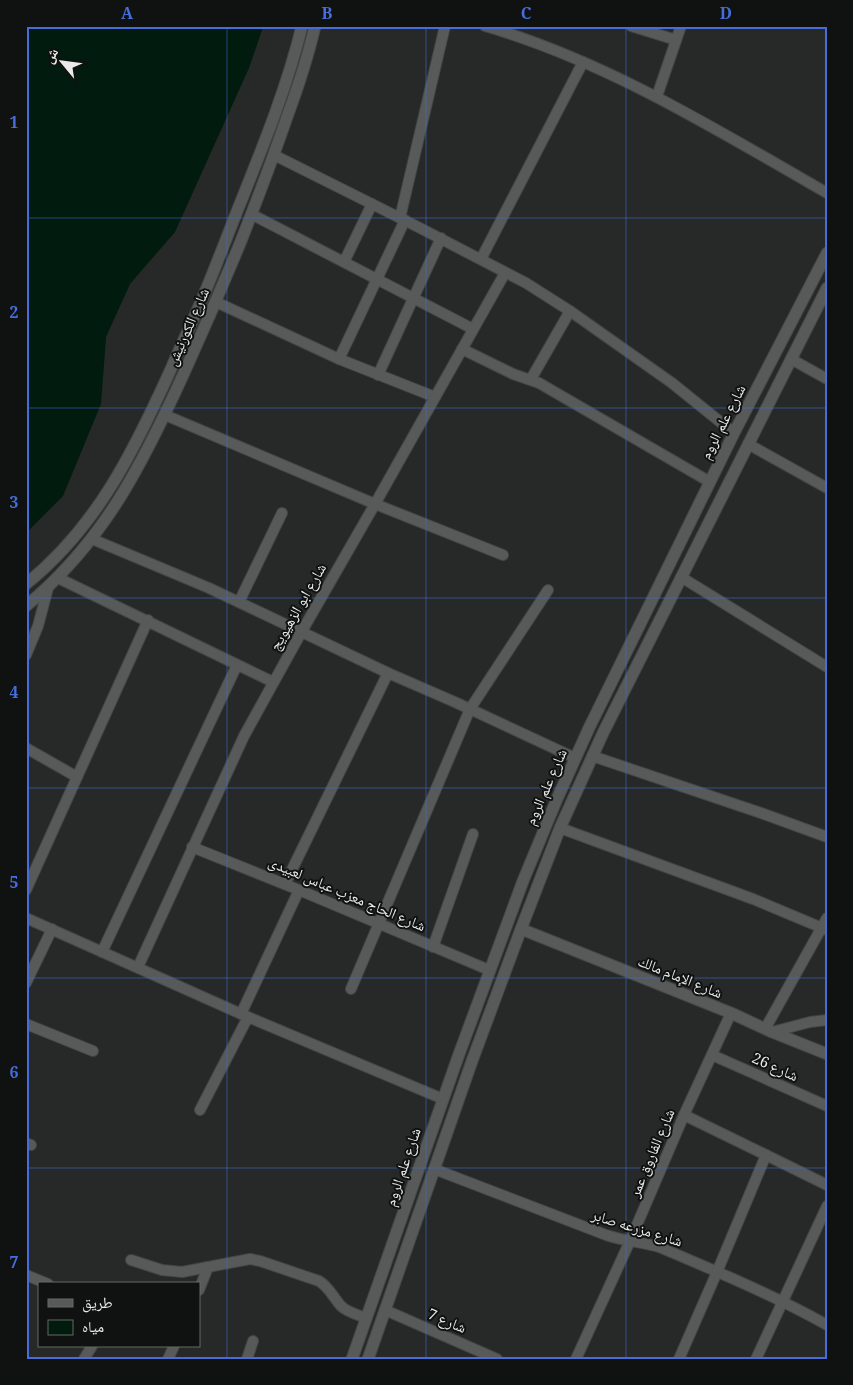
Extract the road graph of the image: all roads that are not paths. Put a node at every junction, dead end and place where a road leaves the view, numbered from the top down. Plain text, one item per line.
1 (302, 26) edge
2 (315, 26) edge
3 (445, 26) edge
4 (485, 26) edge
5 (631, 26) edge
6 (681, 26) edge
7 (676, 40) junction
8 (583, 62) junction
9 (657, 96) junction
10 (274, 155) junction
11 (827, 193) edge
12 (372, 204) junction
13 (252, 214) junction
14 (402, 219) junction
15 (441, 238) junction
16 (827, 253) edge
17 (481, 259) junction
18 (344, 262) junction
19 (505, 273) junction
20 (377, 279) junction
21 (827, 288) edge
22 (413, 298) junction
23 (216, 302) junction
24 (570, 311) junction
25 (473, 329) junction
26 (462, 349) junction
27 (340, 359) junction
28 (791, 359) junction
29 (378, 375) junction
30 (827, 379) edge
31 (531, 380) junction
32 (435, 397) junction
33 (165, 415) junction
34 (734, 433) junction
35 (748, 444) junction
36 (710, 482) junction
37 (827, 488) edge
38 (375, 504) junction
39 (282, 513) dead end
40 (92, 538) junction
41 (503, 556) dead end
42 (681, 577) junction
43 (58, 578) junction
44 (29, 582) edge
45 (45, 590) junction
46 (548, 590) dead end
47 (238, 602) junction
48 (26, 606) edge
49 (148, 620) junction
50 (302, 631) junction
51 (628, 648) junction
52 (26, 654) edge
53 (642, 656) junction
54 (237, 665) junction
55 (827, 667) edge
56 (388, 673) junction
57 (273, 682) junction
58 (470, 709) junction
59 (26, 748) edge
60 (592, 756) junction
61 (574, 758) junction
62 (77, 777) junction
63 (560, 828) junction
64 (472, 834) dead end
65 (827, 837) edge
66 (192, 847) junction
67 (285, 884) junction
68 (26, 890) edge
69 (299, 890) junction
70 (26, 918) edge
71 (380, 924) junction
72 (825, 925) edge
73 (52, 929) junction
74 (521, 929) junction
75 (433, 947) junction
76 (102, 952) junction
77 (138, 967) junction
78 (489, 970) junction
79 (26, 983) edge
80 (351, 989) dead end
81 (731, 1014) junction
82 (245, 1015) junction
83 (827, 1020) edge
84 (26, 1024) edge
85 (769, 1031) junction
86 (93, 1052) dead end
87 (827, 1054) edge
88 (712, 1055) junction
89 (458, 1057) junction
90 (472, 1061) junction
91 (443, 1099) junction
92 (827, 1106) edge
93 (200, 1110) dead end
94 (684, 1115) junction
95 (766, 1155) junction
96 (434, 1169) junction
97 (827, 1185) edge
98 (827, 1206) edge
99 (630, 1241) junction
100 (131, 1260) dead end
101 (208, 1268) junction
102 (717, 1272) junction
103 (26, 1275) edge
104 (43, 1282) edge
105 (200, 1288) edge
106 (783, 1302) junction
107 (385, 1310) junction
108 (366, 1318) junction
109 (827, 1325) edge
110 (254, 1341) dead end
111 (358, 1344) junction
112 (91, 1348) edge
113 (370, 1354) edge
114 (84, 1359) edge
115 (247, 1359) edge
116 (352, 1359) edge
117 (497, 1359) edge
118 (576, 1359) edge
119 (678, 1359) edge
120 (756, 1359) edge

1 - 44 street, شارع الكورنيش
2 - 10 street, شارع الكورنيش
3 - 14 street
4 - 8 street
5 - 7 street
6 - 7 street
7 - 9 street
8 - 9 street
8 - 17 street
9 - 11 street
10 - 12 street
10 - 13 street, شارع الكورنيش
12 - 14 street
12 - 18 street
13 - 18 street
13 - 23 street, شارع الكورنيش
14 - 15 street
14 - 20 street
15 - 17 street
15 - 22 street
16 - 34 street, شارع علم الروم
17 - 19 street
18 - 20 street
19 - 24 street
19 - 25 street, شارع ابو الزهيويج
20 - 22 street
20 - 27 street
21 - 28 street, شارع علم الروم
22 - 25 street
22 - 29 street
23 - 27 street
23 - 33 street, شارع الكورنيش
24 - 31 street
24 - 34 street
25 - 26 street, شارع ابو الزهيويج
26 - 31 street
26 - 32 street, شارع ابو الزهيويج
27 - 29 street
28 - 30 street
28 - 35 street, شارع علم الروم
29 - 32 street
31 - 36 street
32 - 38 street, شارع ابو الزهيويج
33 - 38 street
33 - 40 street, شارع الكورنيش
34 - 36 street, شارع علم الروم
35 - 37 street
35 - 42 street, شارع علم الروم
36 - 51 street, شارع علم الروم
38 - 41 street
38 - 50 street, شارع ابو الزهيويج
39 - 47 street
40 - 43 street, شارع الكورنيش
40 - 47 street
42 - 53 street, شارع علم الروم
42 - 55 street
43 - 45 street, شارع الكورنيش
43 - 49 street
44 - 45 street
45 - 48 street, شارع الكورنيش
45 - 52 street
46 - 58 street
47 - 50 street
49 - 54 street
49 - 62 street
50 - 56 street
50 - 57 street, شارع ابو الزهيويج
51 - 53 street
51 - 61 street, شارع علم الروم
53 - 60 street, شارع علم الروم
54 - 57 street
54 - 76 street
56 - 58 street
56 - 67 street
57 - 66 street, شارع ابو الزهيويج
58 - 61 street
58 - 71 street
59 - 62 street
60 - 63 street, شارع علم الروم
60 - 65 street
61 - 78 street, شارع علم الروم
62 - 68 street
63 - 72 street
63 - 74 street, شارع علم الروم
64 - 75 street
66 - 67 street, شارع الحاج معزب عباس لعبيدى
66 - 77 street, شارع ابو الزهيويج
67 - 69 street, شارع الحاج معزب عباس لعبيدى
69 - 71 street, شارع الحاج معزب عباس لعبيدى
69 - 82 street
70 - 73 street
71 - 75 street, شارع الحاج معزب عباس لعبيدى
71 - 80 street
72 - 85 street
73 - 76 street
73 - 79 street
74 - 81 street, شارع الإمام مالك
74 - 90 street, شارع علم الروم
75 - 78 street, شارع الحاج معزب عباس لعبيدى
76 - 77 street
77 - 82 street
78 - 89 street, شارع علم الروم
81 - 85 street, شارع الإمام مالك
81 - 88 street, شارع الفاروق عمر
82 - 91 street
82 - 93 street
83 - 85 street
84 - 86 street
85 - 87 street, شارع الإمام مالك
88 - 92 street, شارع 26
88 - 94 street, شارع الفاروق عمر
89 - 90 street
89 - 91 street, شارع علم الروم
90 - 96 street, شارع علم الروم
91 - 108 street, شارع علم الروم
94 - 95 street
94 - 99 street, شارع الفاروق عمر
95 - 97 street
95 - 102 street
96 - 99 street, شارع مزرعه صابر
96 - 107 street, شارع علم الروم
98 - 106 street
99 - 102 street, شارع مزرعه صابر
99 - 118 street, شارع الفاروق عمر
100 - 101 street
101 - 105 street
101 - 108 street
102 - 106 street, شارع مزرعه صابر
102 - 119 street
103 - 104 street
106 - 109 street, شارع مزرعه صابر
106 - 120 street
107 - 113 street, شارع علم الروم
107 - 117 street, شارع 7
108 - 111 street, شارع علم الروم
110 - 115 street
111 - 113 street
111 - 116 street, شارع علم الروم
112 - 114 street

